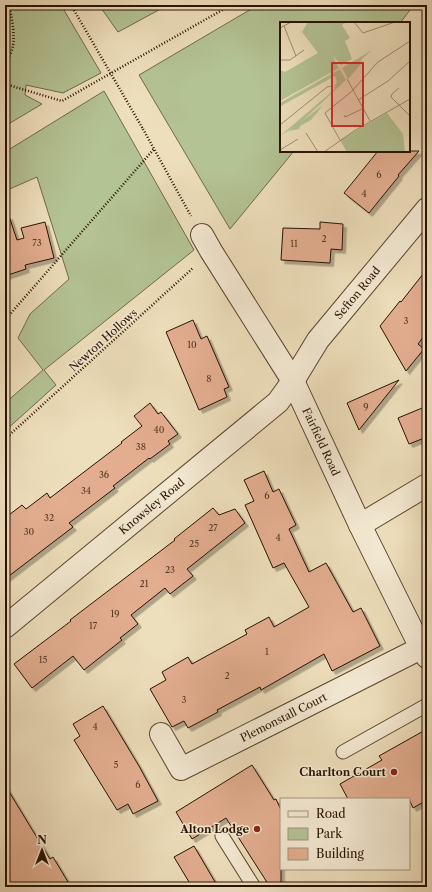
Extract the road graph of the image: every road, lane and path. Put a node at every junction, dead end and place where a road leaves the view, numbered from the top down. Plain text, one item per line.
1 (8, 5) edge
2 (71, 5) edge
3 (231, 5) edge
4 (5, 64) edge
5 (5, 84) edge
6 (154, 149) junction
7 (427, 210) edge
8 (207, 243) junction
9 (5, 320) edge
10 (293, 381) junction
11 (5, 440) edge
12 (427, 485) edge
13 (360, 525) junction
14 (5, 627) edge
15 (424, 652) edge
16 (427, 705) edge
17 (161, 734) dead end
18 (343, 752) dead end
19 (222, 836) dead end
20 (254, 887) edge

1 - 4 path
2 - 6 path, bridge
3 - 5 path
6 - 8 path
6 - 9 path
7 - 10 street, Sefton Road
8 - 10 street, Fairfield Road
8 - 11 path, Newton Hollows
10 - 13 street, Fairfield Road
10 - 14 street, Knowsley Road
12 - 13 street
13 - 15 street, Fairfield Road
15 - 17 street, Plemonstall Court
16 - 18 lane
19 - 20 lane

